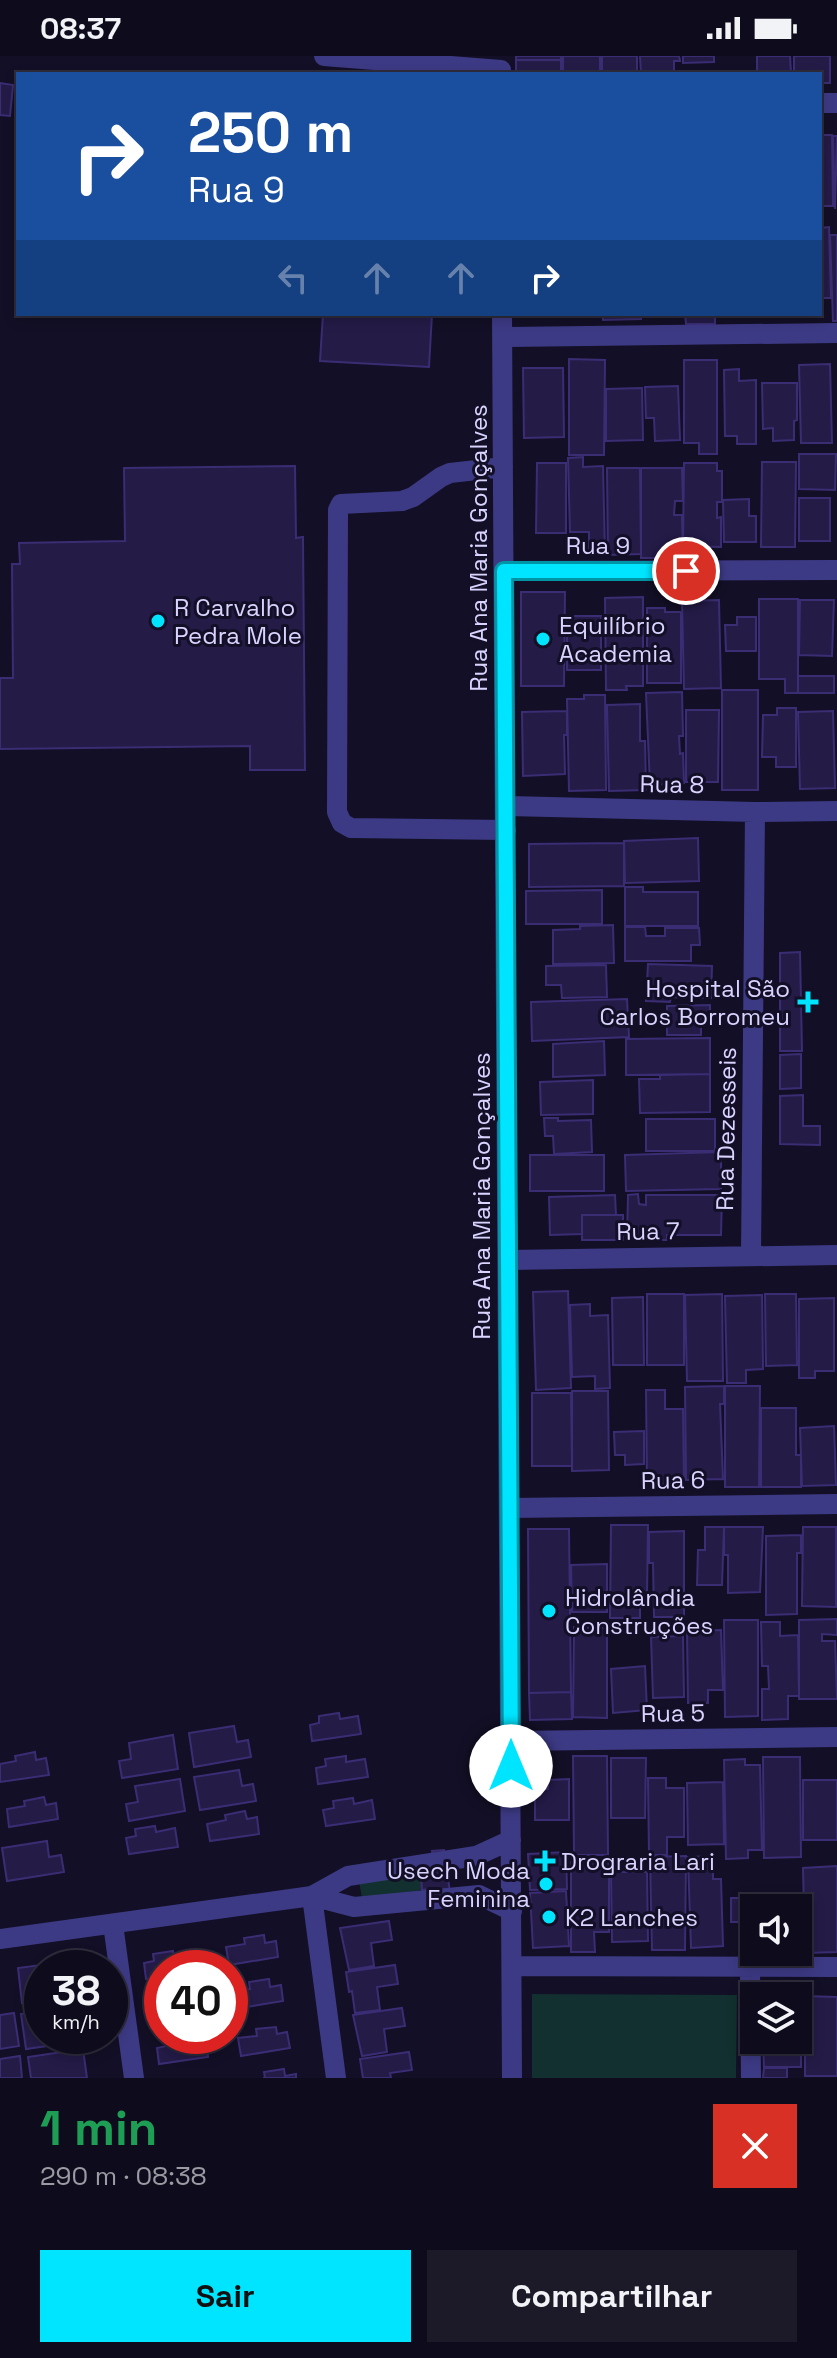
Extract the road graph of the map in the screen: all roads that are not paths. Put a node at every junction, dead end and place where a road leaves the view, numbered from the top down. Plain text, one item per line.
1 (324, 56) edge
2 (501, 67) edge
3 (502, 316) edge
4 (837, 333) edge
5 (503, 337) junction
6 (503, 467) junction
7 (837, 570) edge
8 (504, 571) junction
9 (505, 806) junction
10 (837, 811) edge
11 (755, 812) junction
12 (506, 830) junction
13 (751, 1255) junction
14 (837, 1255) edge
15 (508, 1260) junction
16 (837, 1504) edge
17 (509, 1508) junction
18 (837, 1737) edge
19 (510, 1741) junction
20 (511, 1840) junction
21 (312, 1896) junction
22 (512, 1911) junction
23 (113, 1924) junction
24 (0, 1939) edge
25 (512, 1966) junction
26 (837, 1967) edge
27 (750, 1968) junction
28 (134, 2078) edge
29 (336, 2078) edge
30 (512, 2078) edge
31 (751, 2078) edge

1 - 2 street
3 - 5 street, Rua Ana Maria Gonçalves
4 - 5 street
5 - 6 street, Rua Ana Maria Gonçalves
6 - 8 street, Rua Ana Maria Gonçalves
6 - 12 street
7 - 8 street, Rua 9
8 - 9 street, Rua Ana Maria Gonçalves
9 - 11 street, Rua 8
9 - 12 street, Rua Ana Maria Gonçalves
10 - 11 street, Rua 8
11 - 13 street, Rua Dezesseis
12 - 15 street, Rua Ana Maria Gonçalves
13 - 14 street, Rua 7
13 - 15 street, Rua 7
15 - 17 street, Rua Ana Maria Gonçalves
16 - 17 street, Rua 6
17 - 19 street, Rua Ana Maria Gonçalves
18 - 19 street, Rua 5
19 - 20 street, Rua Ana Maria Gonçalves
20 - 21 street
20 - 22 street, Rua Ana Maria Gonçalves
21 - 22 street
21 - 23 street
21 - 29 street
22 - 25 street, Rua Ana Maria Gonçalves
23 - 24 street
23 - 28 street
25 - 27 street
25 - 30 street, Rua Ana Maria Gonçalves
26 - 27 street
27 - 31 street

